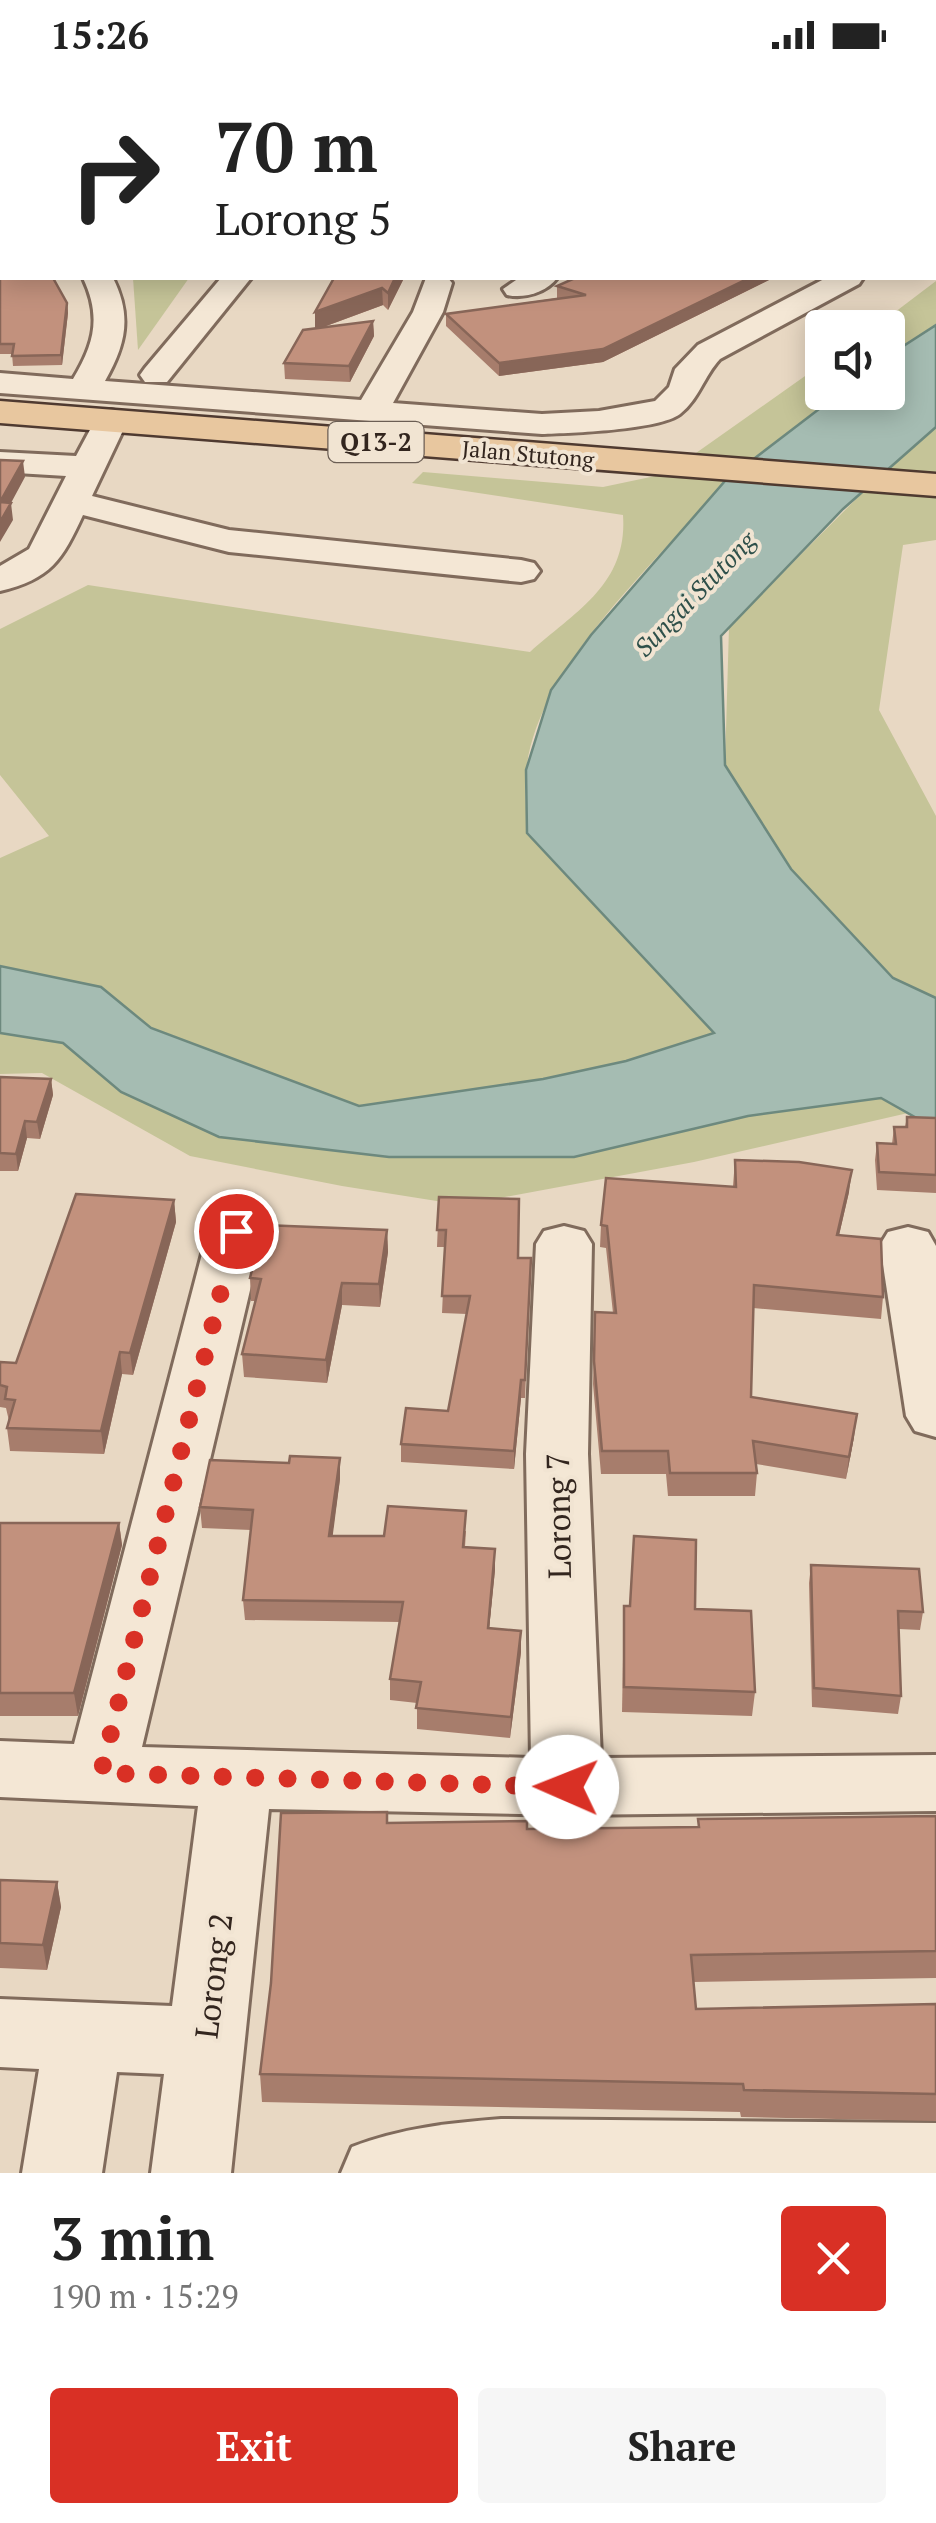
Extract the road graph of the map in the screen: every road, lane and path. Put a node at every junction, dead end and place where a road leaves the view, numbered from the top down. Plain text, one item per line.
1 (99, 280) edge
2 (234, 280) edge
3 (844, 280) edge
4 (437, 283) dead end
5 (156, 375) dead end
6 (646, 381) dead end
7 (0, 383) edge
8 (84, 388) junction
9 (680, 389) junction
10 (373, 410) junction
11 (0, 412) edge
12 (110, 420) junction
13 (0, 462) edge
14 (77, 484) junction
15 (936, 484) edge
16 (521, 572) dead end
17 (0, 580) edge
18 (236, 1231) dead end
19 (564, 1244) dead end
20 (908, 1245) dead end
21 (936, 1416) edge
22 (0, 1769) edge
23 (101, 1773) junction
24 (237, 1780) junction
25 (936, 1784) edge
26 (567, 1787) junction
27 (0, 2033) edge
28 (83, 2037) junction
29 (206, 2042) junction
30 (936, 2160) edge
31 (62, 2173) edge
32 (191, 2173) edge
33 (381, 2173) edge

1 - 8 street
2 - 5 street
3 - 9 street
4 - 10 street
6 - 9 street
7 - 8 street
8 - 10 street
9 - 10 street
11 - 12 main road, Jalan Stutong / Q13-2
12 - 14 street
12 - 15 main road, Jalan Stutong / Q13-2
13 - 14 street
14 - 16 street
14 - 17 street
18 - 23 street
19 - 26 street, Lorong 7
20 - 21 street
22 - 23 street
23 - 24 street
24 - 26 street
24 - 29 street, Lorong 2
25 - 26 street
27 - 28 street
28 - 29 street
28 - 31 street
29 - 32 street, Lorong 2
30 - 33 street

